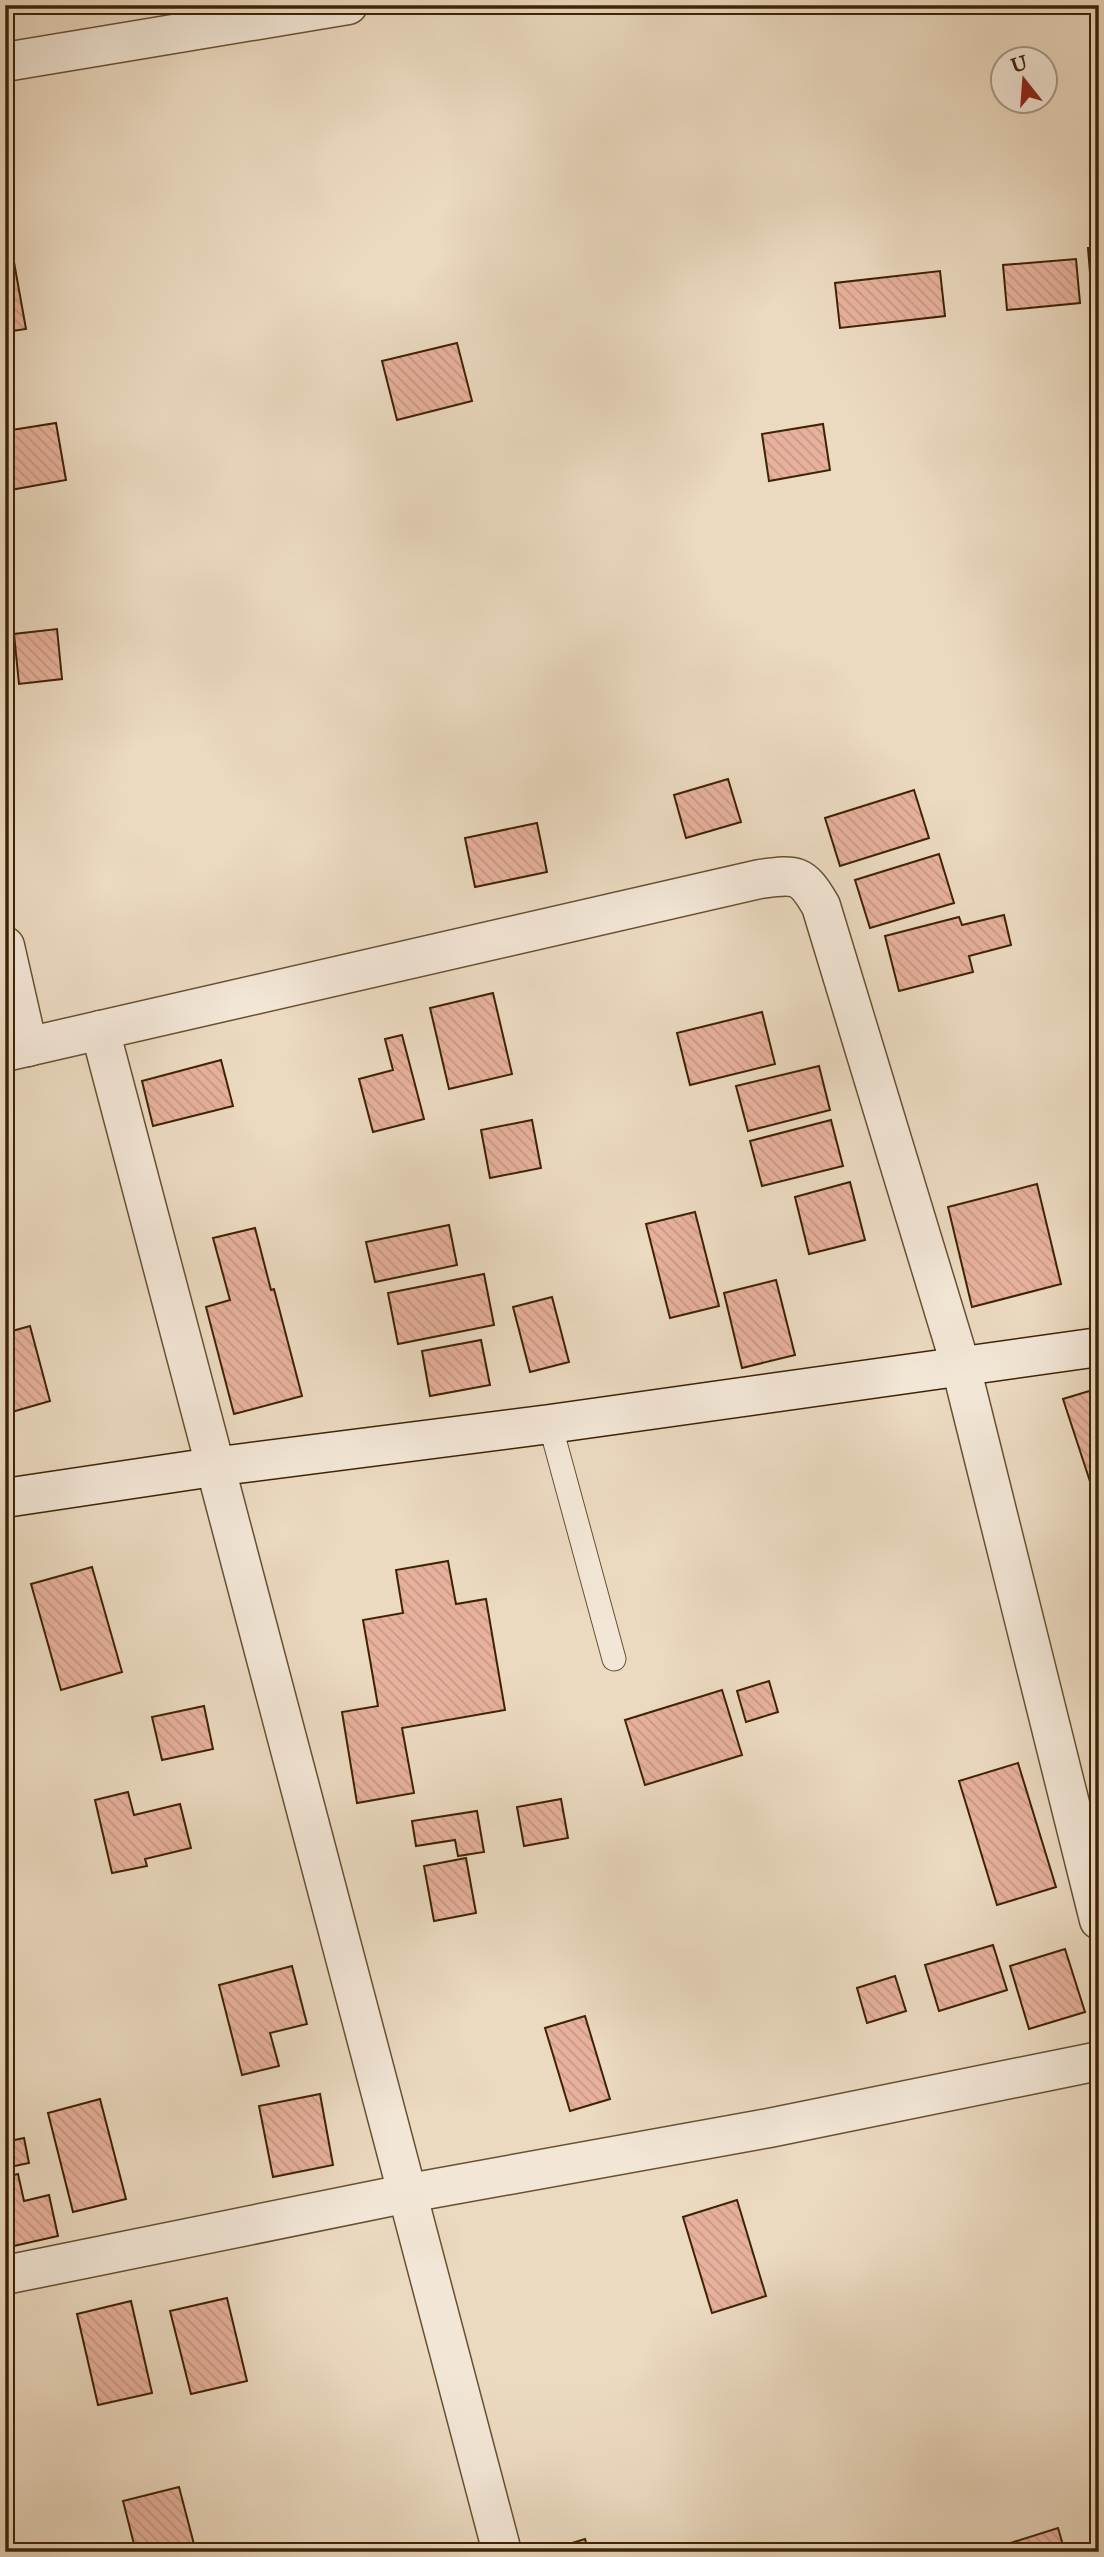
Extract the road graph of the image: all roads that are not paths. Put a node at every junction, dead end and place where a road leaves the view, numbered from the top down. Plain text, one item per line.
1 (348, 5) edge
2 (5, 62) edge
3 (5, 946) edge
4 (100, 1030) junction
5 (17, 1049) edge
6 (1099, 1348) edge
7 (961, 1367) junction
8 (550, 1424) junction
9 (213, 1467) junction
10 (5, 1498) edge
11 (614, 1659) dead end
12 (1099, 1920) edge
13 (1099, 2061) edge
14 (409, 2193) junction
15 (5, 2275) edge
16 (502, 2552) edge

1 - 2 street
3 - 5 street
4 - 5 street
4 - 7 street
4 - 9 street
6 - 7 street
7 - 8 street
7 - 12 street
8 - 9 street
8 - 11 lane
9 - 10 street
9 - 14 street
13 - 14 street
14 - 15 street
14 - 16 street

